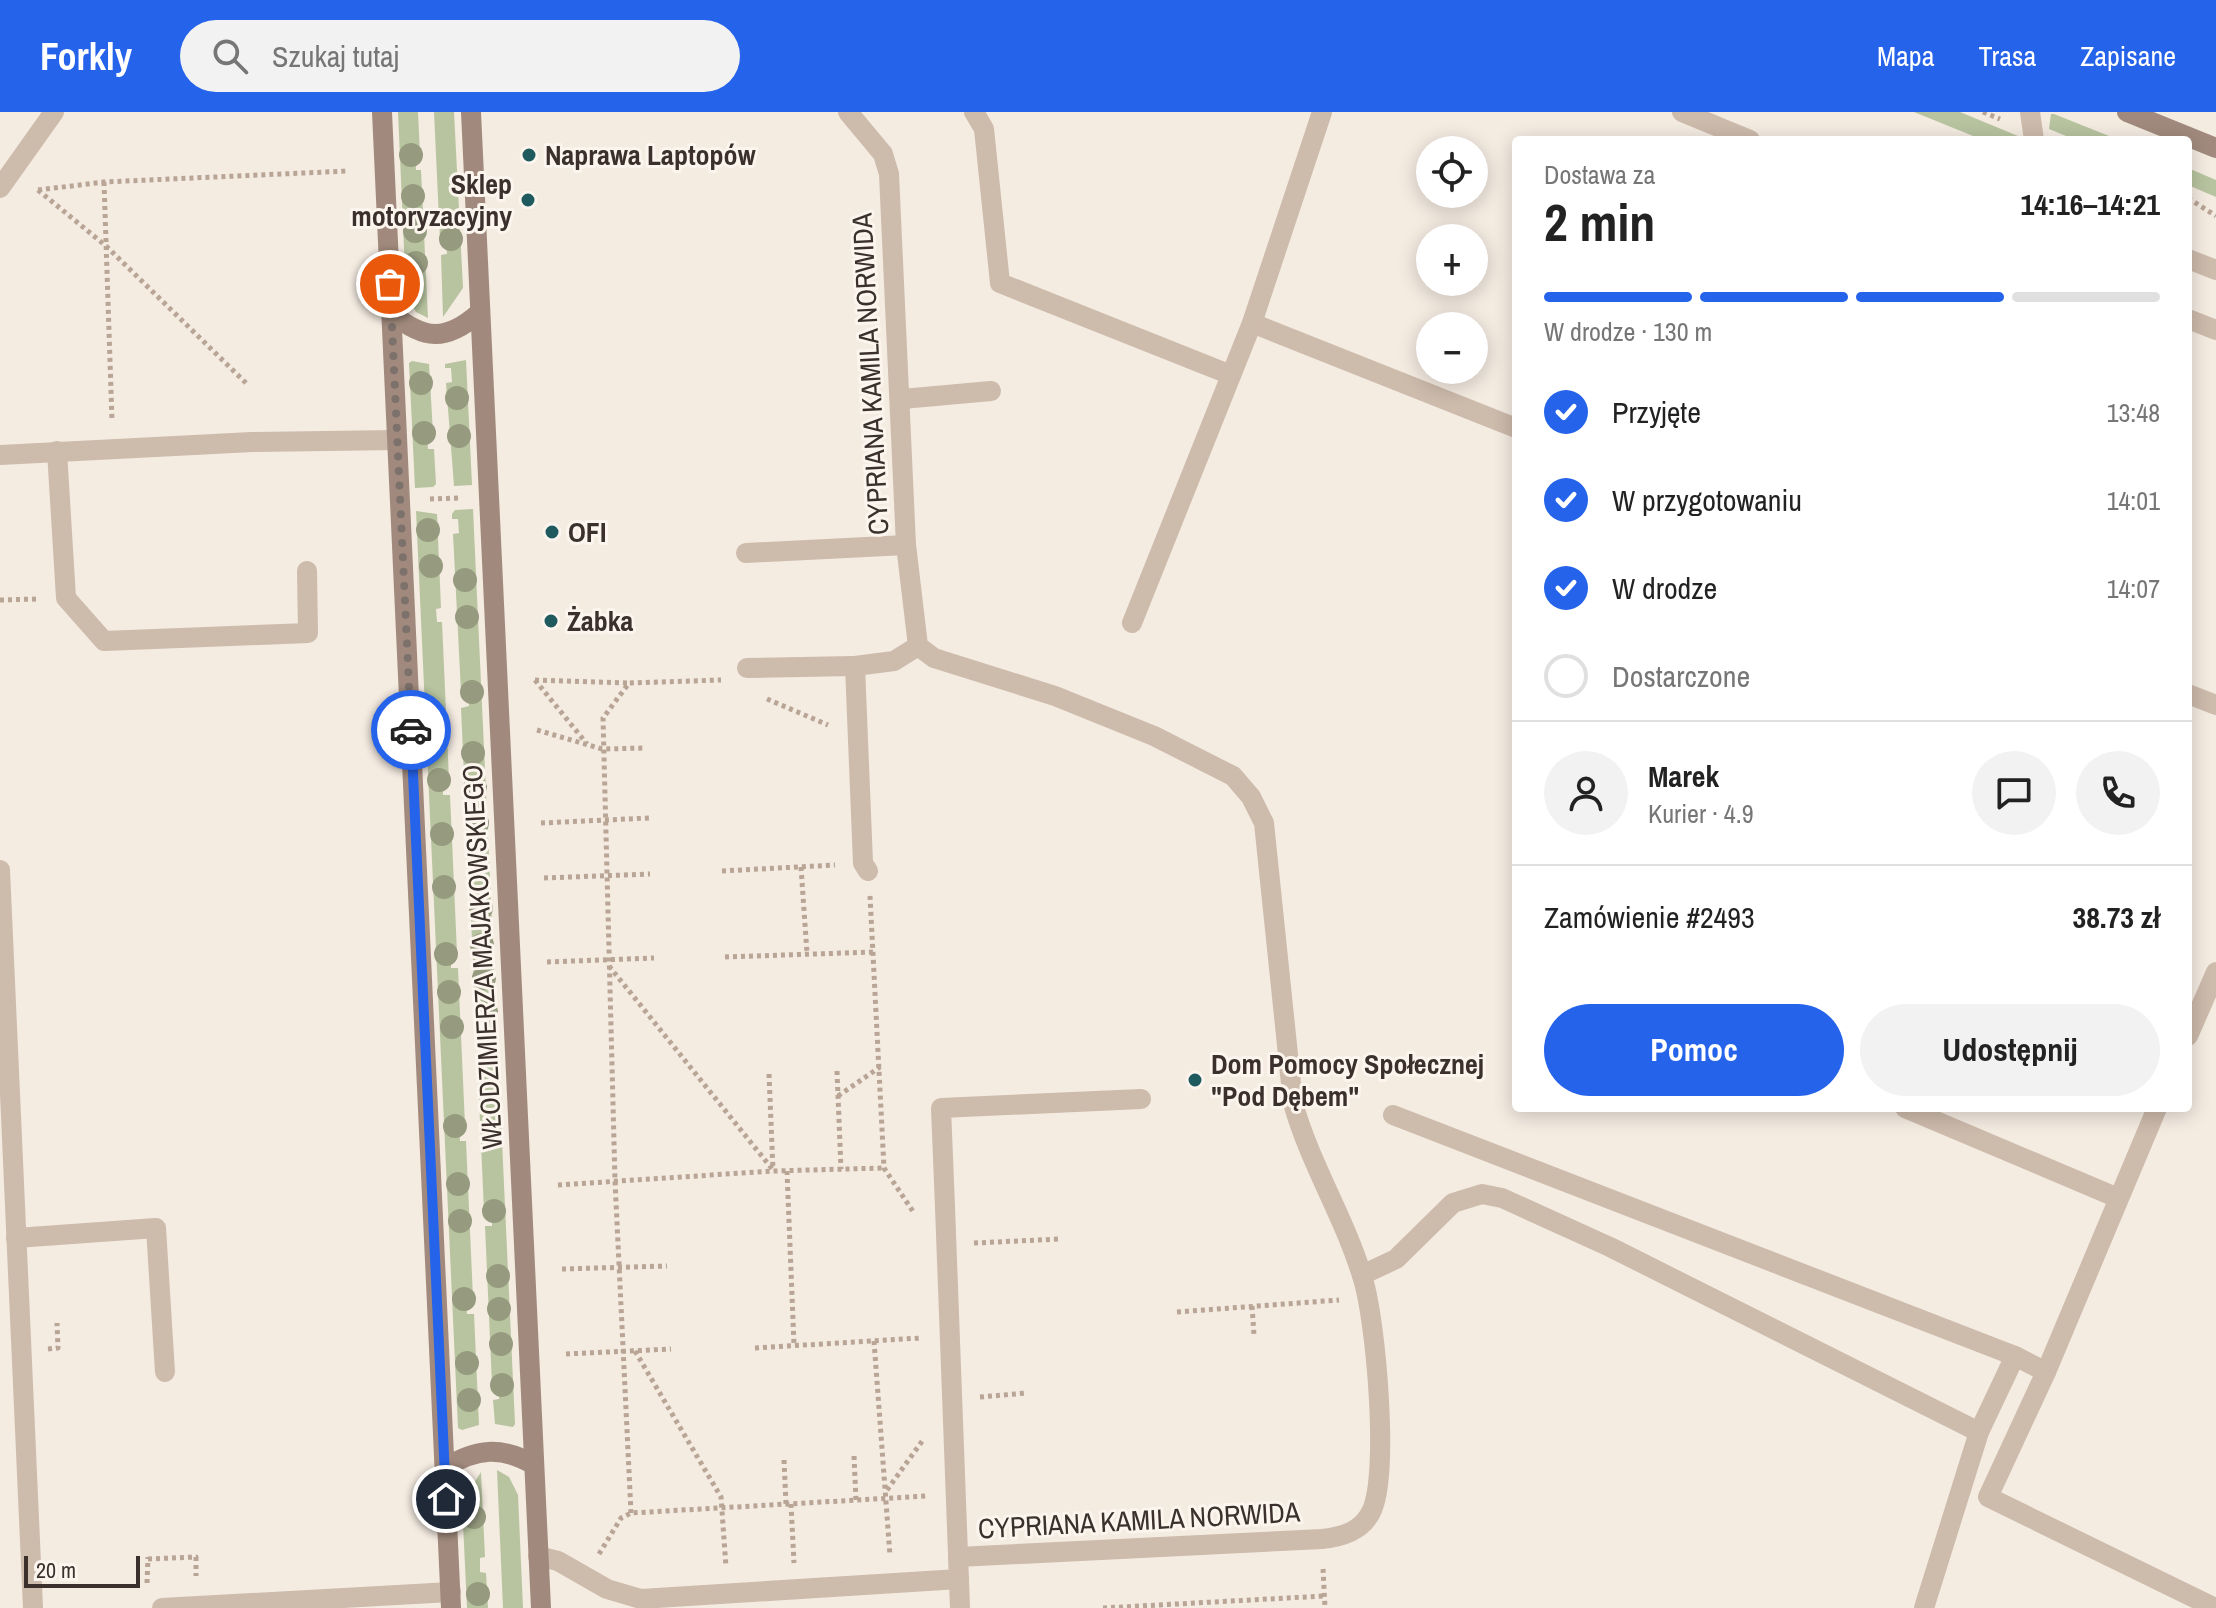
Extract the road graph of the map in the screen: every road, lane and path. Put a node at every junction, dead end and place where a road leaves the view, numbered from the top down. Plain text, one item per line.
1 (54, 112) edge
2 (382, 112) edge
3 (471, 112) edge
4 (848, 112) edge
5 (974, 112) edge
6 (1322, 112) edge
7 (1682, 112) edge
8 (2030, 112) edge
9 (2127, 112) edge
10 (1740, 136) edge
11 (2033, 136) edge
12 (2186, 136) edge
13 (2192, 138) edge
14 (2216, 148) edge
15 (348, 171) dead end
16 (104, 182) junction
17 (29, 184) dead end
18 (0, 188) edge
19 (38, 190) junction
20 (2192, 201) edge
21 (2216, 216) edge
22 (106, 246) junction
23 (2192, 261) edge
24 (2216, 270) edge
25 (391, 313) junction
26 (479, 313) junction
27 (2192, 321) edge
28 (1252, 323) junction
29 (2216, 330) edge
30 (1231, 375) junction
31 (248, 385) dead end
32 (991, 391) dead end
33 (902, 399) junction
34 (1512, 426) edge
35 (397, 440) junction
36 (113, 449) junction
37 (57, 451) junction
38 (0, 455) edge
39 (472, 497) dead end
40 (415, 500) dead end
41 (906, 545) junction
42 (746, 553) dead end
43 (307, 571) dead end
44 (1132, 623) dead end
45 (918, 646) junction
46 (855, 666) junction
47 (747, 668) dead end
48 (629, 683) junction
49 (731, 684) dead end
50 (759, 696) dead end
51 (2192, 696) edge
52 (2216, 705) edge
53 (537, 730) dead end
54 (859, 737) junction
55 (588, 745) junction
56 (646, 748) dead end
57 (602, 749) junction
58 (649, 818) dead end
59 (604, 820) junction
60 (541, 823) dead end
61 (801, 867) junction
62 (866, 867) junction
63 (0, 870) edge
64 (722, 871) dead end
65 (650, 874) dead end
66 (607, 876) junction
67 (544, 878) dead end
68 (874, 952) junction
69 (807, 953) junction
70 (725, 957) dead end
71 (654, 958) dead end
72 (547, 962) dead end
73 (608, 963) junction
74 (2216, 972) edge
75 (2192, 1027) edge
76 (880, 1067) junction
77 (837, 1071) dead end
78 (769, 1074) dead end
79 (838, 1096) junction
80 (1141, 1099) dead end
81 (1914, 1112) edge
82 (2155, 1112) edge
83 (1393, 1115) dead end
84 (841, 1169) junction
85 (773, 1171) junction
86 (787, 1171) junction
87 (615, 1181) junction
88 (558, 1185) dead end
89 (2118, 1198) junction
90 (7, 1208) edge
91 (16, 1238) junction
92 (1060, 1239) dead end
93 (973, 1243) dead end
94 (667, 1266) dead end
95 (618, 1268) junction
96 (562, 1269) dead end
97 (1362, 1275) junction
98 (1368, 1298) junction
99 (1252, 1306) junction
100 (1177, 1312) dead end
101 (57, 1323) dead end
102 (1254, 1335) dead end
103 (950, 1336) junction
104 (874, 1341) junction
105 (58, 1344) dead end
106 (794, 1345) junction
107 (755, 1348) dead end
108 (671, 1349) dead end
109 (635, 1351) junction
110 (624, 1352) junction
111 (566, 1354) dead end
112 (2015, 1356) junction
113 (165, 1372) dead end
114 (2046, 1372) junction
115 (1027, 1393) dead end
116 (983, 1397) dead end
117 (952, 1399) junction
118 (1979, 1432) junction
119 (854, 1456) dead end
120 (784, 1460) dead end
121 (534, 1465) junction
122 (445, 1468) junction
123 (886, 1494) junction
124 (956, 1495) junction
125 (856, 1500) junction
126 (789, 1504) junction
127 (723, 1507) junction
128 (631, 1513) junction
129 (1322, 1539) junction
130 (538, 1556) junction
131 (958, 1557) junction
132 (596, 1559) dead end
133 (959, 1579) junction
134 (892, 1584) junction
135 (147, 1589) dead end
136 (795, 1589) junction
137 (728, 1593) junction
138 (1324, 1596) junction
139 (451, 1600) edge
140 (2189, 1603) edge
141 (197, 1606) edge
142 (33, 1608) edge
143 (162, 1608) edge
144 (541, 1608) edge
145 (960, 1608) edge
146 (1103, 1608) edge
147 (1325, 1608) edge
148 (1924, 1608) edge
149 (2215, 1608) edge

1 - 18 street
2 - 25 street
3 - 26 street, WŁODZIMIERZA MAJAKOWSKIEGO
4 - 33 street, CYPRIANA KAMILA NORWIDA
5 - 30 street
6 - 28 street
7 - 10 street
8 - 11 street
9 - 12 street
13 - 14 street
15 - 16 path
16 - 19 path
16 - 22 path
17 - 19 path
19 - 22 path
20 - 21 path
22 - 31 path
22 - 36 path
23 - 24 street
25 - 26 street
25 - 35 street
26 - 121 street, WŁODZIMIERZA MAJAKOWSKIEGO
27 - 29 street
28 - 30 street
28 - 34 street
30 - 44 street
32 - 33 street
33 - 41 street, CYPRIANA KAMILA NORWIDA
35 - 36 street
35 - 122 street
36 - 37 street
37 - 38 street
37 - 43 street
39 - 40 path
41 - 42 street
41 - 45 street, CYPRIANA KAMILA NORWIDA
45 - 46 street
45 - 97 street, CYPRIANA KAMILA NORWIDA
46 - 47 street
46 - 54 street
48 - 49 path
48 - 55 path
48 - 57 path
50 - 54 path
51 - 52 street
53 - 55 path
54 - 62 street
55 - 57 path
56 - 57 path
57 - 59 path
58 - 59 path
59 - 60 path
59 - 66 path
61 - 62 path
61 - 64 path
61 - 69 path
62 - 68 path
63 - 90 street
65 - 66 path
66 - 67 path
66 - 73 path
68 - 69 path
68 - 76 path
69 - 70 path
71 - 73 path
72 - 73 path
73 - 85 path
73 - 87 path
74 - 75 street
76 - 79 path
76 - 84 path
77 - 79 path
78 - 85 path
79 - 84 path
80 - 103 street, CYPRIANA KAMILA NORWIDA
81 - 89 street
82 - 89 street
83 - 112 street
84 - 86 path
85 - 86 path
85 - 87 path
86 - 106 path
87 - 88 path
87 - 95 path
89 - 114 street
90 - 91 street
91 - 113 street
91 - 142 street
92 - 93 path
94 - 95 path
95 - 96 path
95 - 110 path
97 - 98 street, CYPRIANA KAMILA NORWIDA
97 - 118 street
98 - 99 path
98 - 129 street, CYPRIANA KAMILA NORWIDA
99 - 100 path
99 - 102 path
101 - 105 path
103 - 104 path
103 - 117 street, CYPRIANA KAMILA NORWIDA
104 - 106 path
104 - 123 path
106 - 107 path
108 - 109 path
109 - 110 path
109 - 127 path
110 - 111 path
110 - 128 path
112 - 114 street
112 - 118 street
114 - 140 street
115 - 116 path
117 - 123 path
117 - 124 street, CYPRIANA KAMILA NORWIDA
118 - 148 street
119 - 125 path
120 - 126 path
121 - 122 street
121 - 130 street, WŁODZIMIERZA MAJAKOWSKIEGO
122 - 139 street
123 - 124 path
123 - 125 path
123 - 134 path
124 - 131 street, CYPRIANA KAMILA NORWIDA
125 - 126 path
126 - 127 path
126 - 136 path
127 - 128 path
127 - 137 path
128 - 132 path
129 - 131 street, CYPRIANA KAMILA NORWIDA
129 - 138 path
130 - 137 street, CYPRIANA KAMILA NORWIDA
130 - 144 street, WŁODZIMIERZA MAJAKOWSKIEGO
131 - 133 street, CYPRIANA KAMILA NORWIDA
133 - 134 street, CYPRIANA KAMILA NORWIDA
133 - 145 street, CYPRIANA KAMILA NORWIDA
134 - 136 street, CYPRIANA KAMILA NORWIDA
135 - 141 path
136 - 137 street, CYPRIANA KAMILA NORWIDA
138 - 146 path
138 - 147 path
139 - 141 street
140 - 149 street
141 - 143 street

